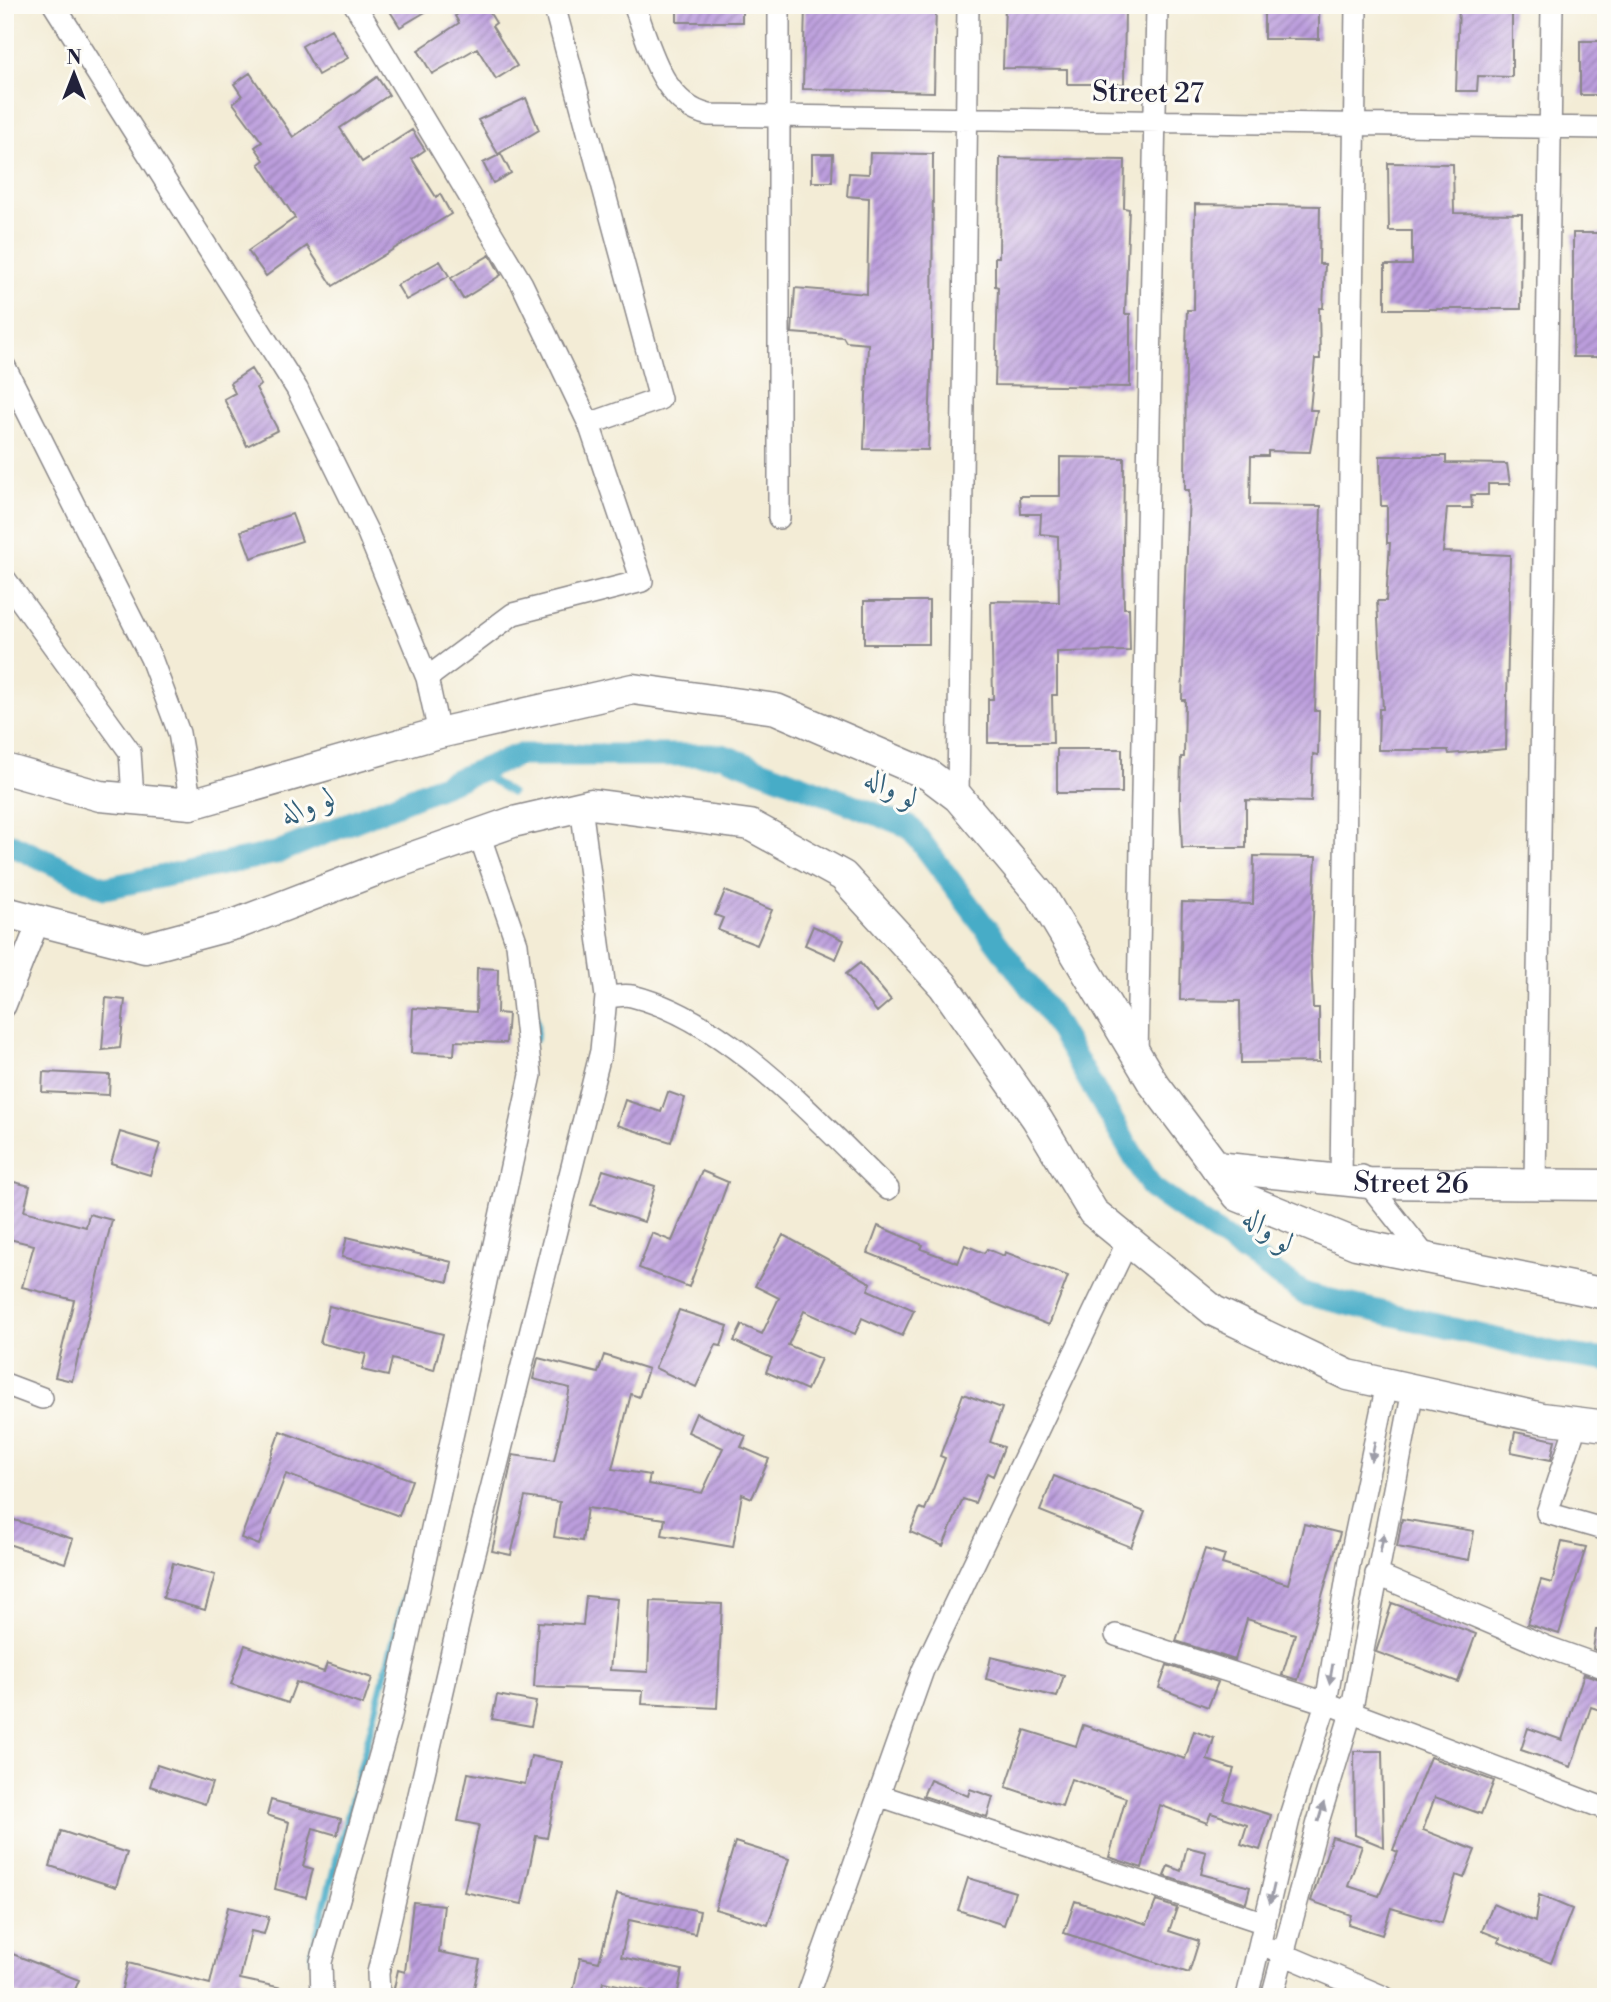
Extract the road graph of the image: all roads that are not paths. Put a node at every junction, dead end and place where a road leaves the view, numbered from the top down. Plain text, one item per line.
1 (54, 5) edge
2 (355, 5) edge
3 (554, 5) edge
4 (634, 5) edge
5 (779, 5) edge
6 (968, 5) edge
7 (1157, 5) edge
8 (1356, 5) edge
9 (1552, 5) edge
10 (779, 115) junction
11 (966, 118) junction
12 (1154, 121) junction
13 (1356, 124) junction
14 (1550, 127) junction
15 (1606, 128) edge
16 (5, 368) edge
17 (589, 424) junction
18 (779, 518) dead end
19 (5, 579) edge
20 (427, 678) junction
21 (439, 733) junction
22 (5, 769) edge
23 (958, 797) junction
24 (133, 798) junction
25 (191, 804) junction
26 (581, 806) junction
27 (479, 834) junction
28 (5, 912) edge
29 (39, 920) junction
30 (606, 997) junction
31 (5, 1006) edge
32 (1137, 1057) junction
33 (1216, 1167) junction
34 (1350, 1173) junction
35 (1535, 1184) junction
36 (1606, 1185) edge
37 (888, 1189) dead end
38 (1128, 1241) junction
39 (1427, 1258) junction
40 (1606, 1294) edge
41 (5, 1384) edge
42 (1400, 1387) junction
43 (42, 1398) dead end
44 (1591, 1424) edge
45 (1606, 1530) edge
46 (1376, 1574) junction
47 (1116, 1635) dead end
48 (1606, 1668) edge
49 (1326, 1703) junction
50 (1351, 1713) junction
51 (878, 1795) junction
52 (1606, 1808) edge
53 (1265, 1923) junction
54 (1260, 1944) junction
55 (1283, 1954) junction
56 (322, 1997) edge
57 (379, 1997) edge
58 (807, 1997) edge
59 (1247, 1997) edge
60 (1272, 1997) edge
61 (1384, 1997) edge

1 - 20 street
2 - 17 street
3 - 17 street
4 - 10 street, Street 27
5 - 10 street
6 - 11 street
7 - 12 street
8 - 13 street
9 - 14 street
10 - 11 street, Street 27
10 - 18 street
11 - 12 street, Street 27
11 - 23 street
12 - 13 street, Street 27
12 - 32 street
13 - 14 street, Street 27
13 - 34 street
14 - 15 street, Street 27
14 - 35 street
16 - 25 street
17 - 20 street
19 - 24 street
20 - 21 street
21 - 23 street
21 - 25 street
22 - 24 street
23 - 32 street
24 - 25 street
26 - 27 street
26 - 30 street
26 - 38 street
27 - 29 street
27 - 56 street
28 - 29 street
29 - 31 street
30 - 37 street
30 - 57 street
32 - 33 street
33 - 34 street, Street 26
33 - 39 street
34 - 35 street, Street 26
34 - 39 street
35 - 36 street, Street 26
38 - 42 street
38 - 51 street
39 - 40 street
41 - 43 street
42 - 44 street
46 -> 42 street
42 -> 49 street
44 - 45 street
46 - 48 street
46 - 50 street
47 - 49 street
49 - 50 street
49 -> 53 street
50 - 52 street
55 -> 50 street
51 - 53 street
51 - 58 street
53 - 54 street
54 - 55 street
54 - 59 street
55 - 60 street
55 - 61 street

